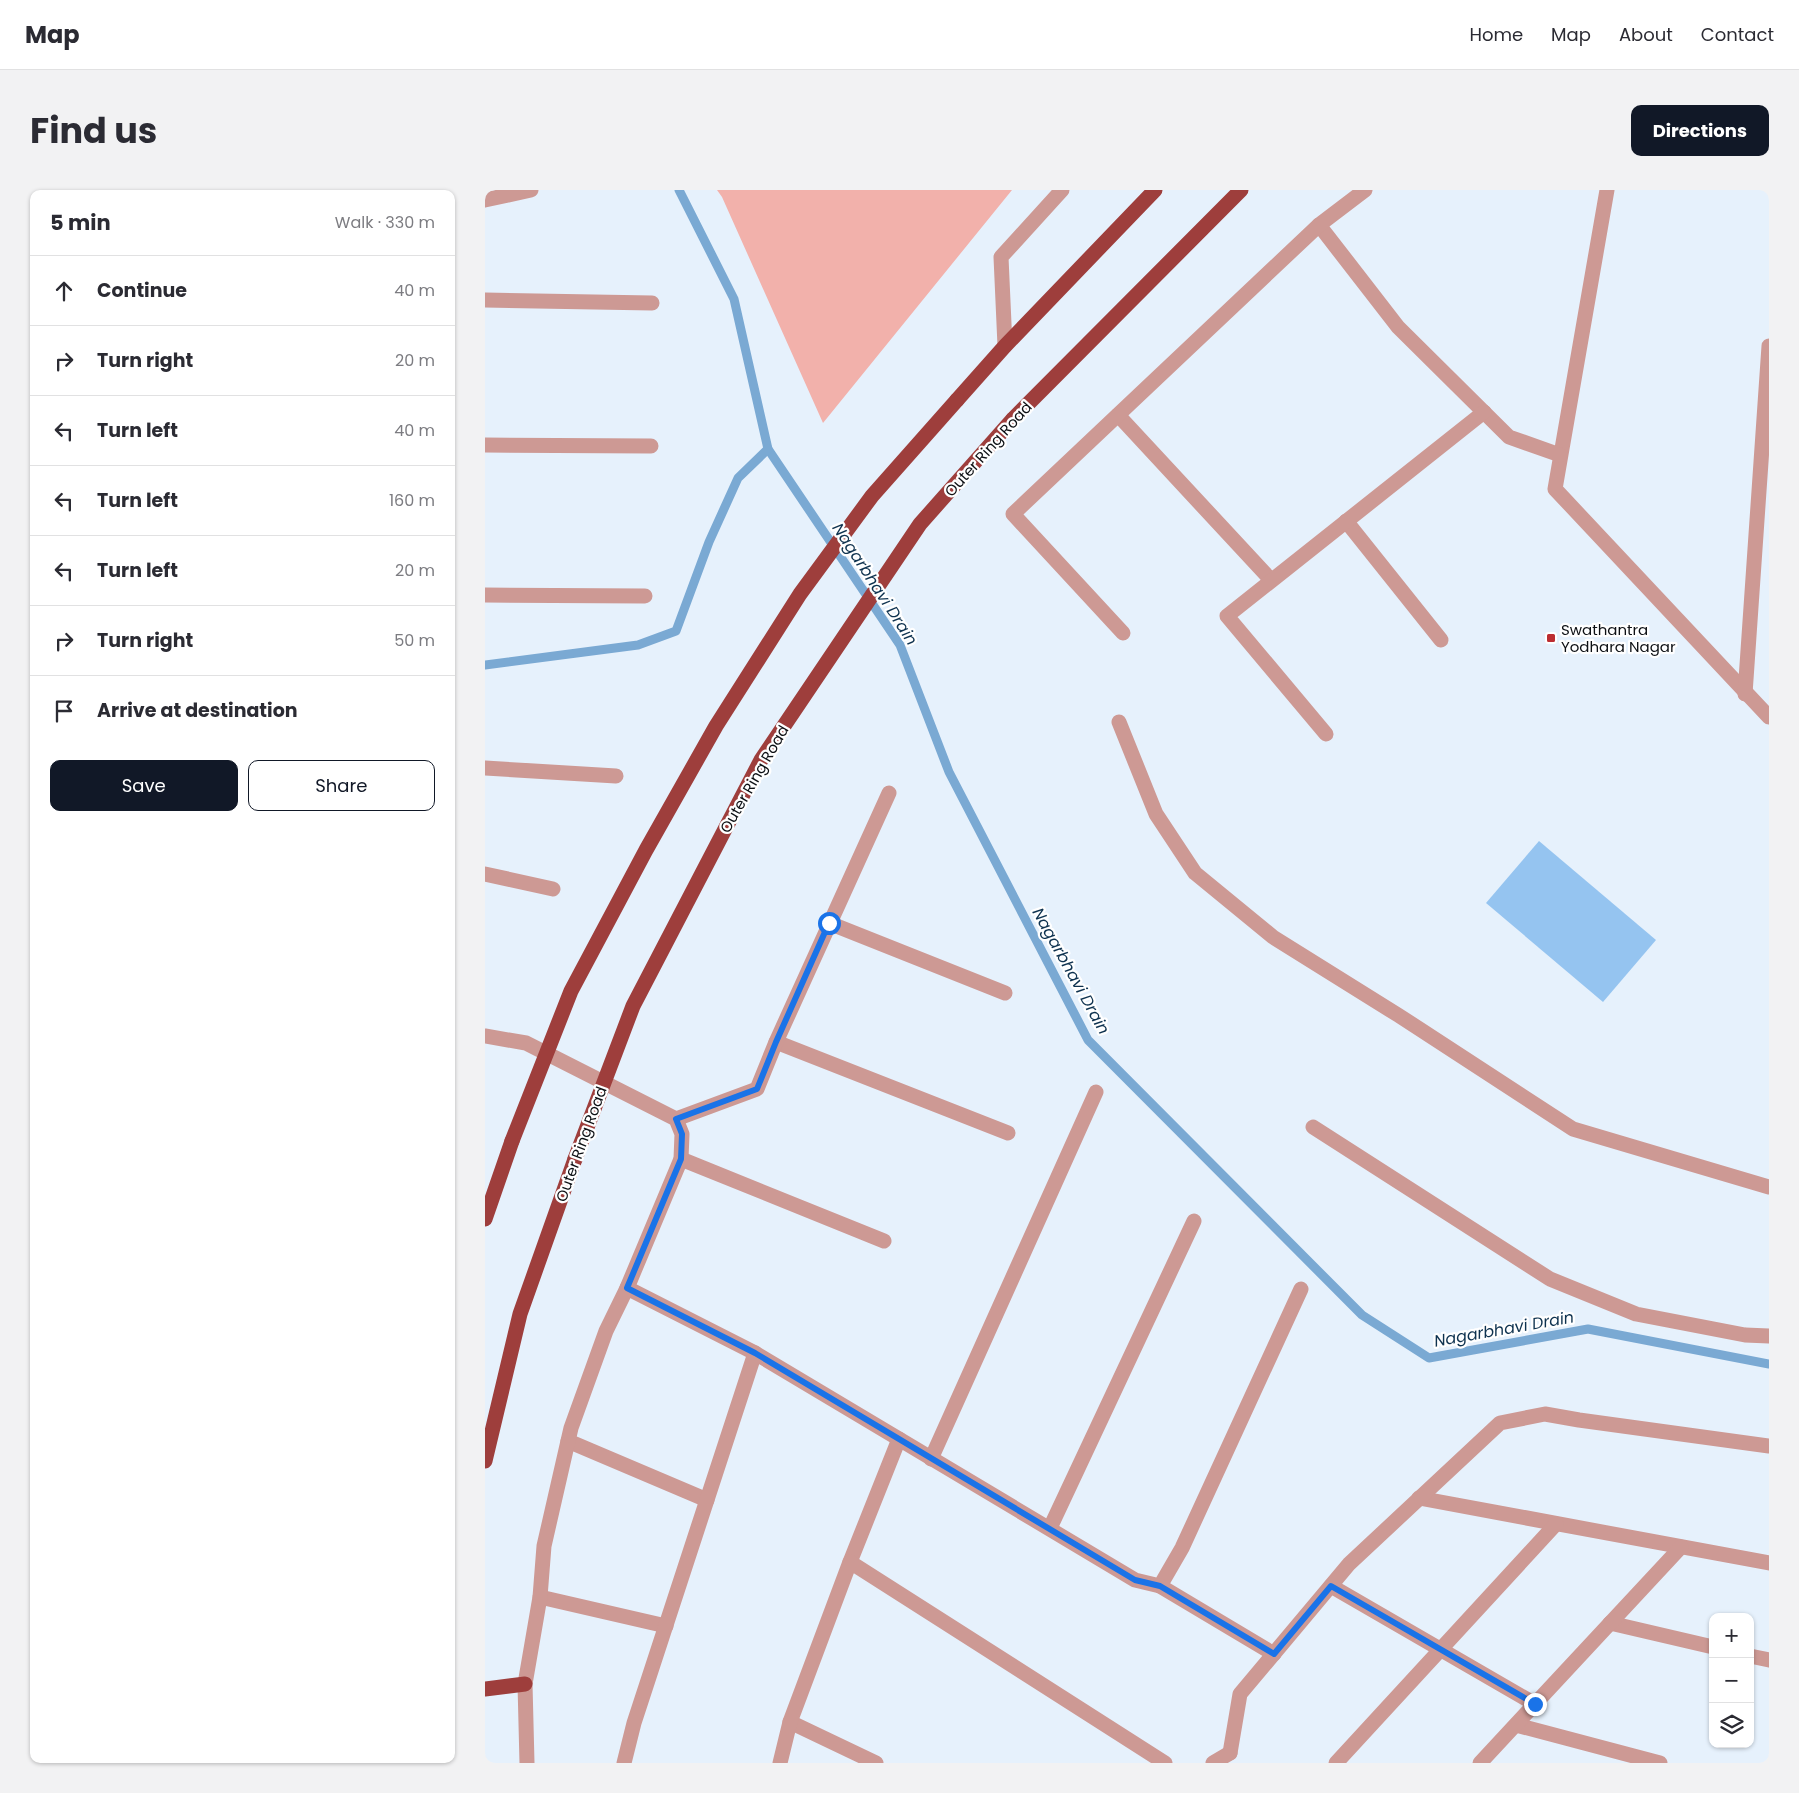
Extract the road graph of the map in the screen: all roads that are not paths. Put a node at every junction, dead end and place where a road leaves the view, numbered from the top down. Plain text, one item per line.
1 (531, 190) edge
2 (1062, 190) edge
3 (1155, 190) edge
4 (1241, 190) edge
5 (1365, 190) edge
6 (1607, 190) edge
7 (485, 200) edge
8 (1319, 225) junction
9 (485, 300) edge
10 (652, 303) dead end
11 (1005, 346) junction
12 (1769, 346) edge
13 (1484, 412) junction
14 (1118, 415) junction
15 (485, 445) edge
16 (651, 446) dead end
17 (1561, 455) junction
18 (1346, 521) junction
19 (1271, 580) junction
20 (485, 595) edge
21 (645, 596) dead end
22 (1123, 632) dead end
23 (1441, 640) dead end
24 (1745, 694) junction
25 (1769, 717) edge
26 (1119, 722) dead end
27 (1326, 734) dead end
28 (485, 768) edge
29 (616, 776) dead end
30 (889, 793) dead end
31 (485, 874) edge
32 (553, 889) dead end
33 (829, 923) junction
34 (1005, 992) dead end
35 (485, 1036) edge
36 (776, 1042) junction
37 (1095, 1092) dead end
38 (676, 1119) junction
39 (1313, 1127) dead end
40 (1008, 1133) dead end
41 (681, 1159) junction
42 (1769, 1187) edge
43 (485, 1219) edge
44 (1194, 1221) dead end
45 (884, 1241) dead end
46 (627, 1288) junction
47 (1301, 1289) dead end
48 (1769, 1336) edge
49 (755, 1353) junction
50 (899, 1439) junction
51 (568, 1441) junction
52 (1769, 1446) edge
53 (931, 1459) junction
54 (485, 1461) edge
55 (1419, 1498) junction
56 (707, 1500) junction
57 (1556, 1524) junction
58 (1050, 1528) junction
59 (1681, 1547) junction
60 (849, 1562) junction
61 (1769, 1563) edge
62 (1160, 1586) junction
63 (1331, 1586) junction
64 (540, 1597) junction
65 (1610, 1623) junction
66 (666, 1626) junction
67 (1709, 1646) edge
68 (1441, 1649) junction
69 (1274, 1654) junction
70 (1754, 1657) edge
71 (1769, 1660) edge
72 (525, 1684) junction
73 (485, 1689) edge
74 (1535, 1704) junction
75 (790, 1722) junction
76 (1516, 1725) junction
77 (1236, 1758) edge
78 (527, 1763) edge
79 (625, 1763) edge
80 (780, 1763) edge
81 (876, 1763) edge
82 (1165, 1763) edge
83 (1213, 1763) edge
84 (1335, 1763) edge
85 (1480, 1763) edge
86 (1660, 1763) edge

1 - 7 street
2 - 11 street
3 - 11 highway
4 - 54 highway, Outer Ring Road, bridge
5 - 8 street
6 - 17 street
8 - 13 street
8 - 14 street
9 - 10 street
11 - 43 highway, bridge
12 - 24 street
13 - 17 street
13 - 18 street
14 - 19 street
14 - 22 street
15 - 16 street
17 - 24 street
18 - 19 street
18 - 23 street
19 - 27 street
20 - 21 street
24 - 25 street
26 - 42 street
28 - 29 street
30 - 33 street
31 - 32 street
33 - 34 street
33 - 36 street
35 - 38 street
36 - 38 street
36 - 40 street
37 - 53 street
38 - 41 street
39 - 48 street
41 - 45 street
41 - 46 street
44 - 58 street
46 - 49 street
46 - 51 street
47 - 62 street
49 - 50 street
49 - 56 street
50 - 53 street
50 - 60 street
51 - 56 street
51 - 64 street
52 - 55 street
53 - 58 street
55 - 57 street
55 - 63 street
56 - 66 street
57 - 59 street
57 - 68 street
58 - 62 street
59 - 61 street
59 - 65 street
60 - 75 street
60 - 82 street
62 - 69 street
63 - 68 street
63 - 69 street
64 - 66 street
64 - 72 street
65 - 67 street
65 - 74 street
66 - 79 street
68 - 74 street
68 - 84 street
69 - 77 street
70 - 71 street
72 - 73 highway
72 - 78 street
74 - 76 street
75 - 80 street
75 - 81 street
76 - 85 street
76 - 86 street
77 - 83 street

